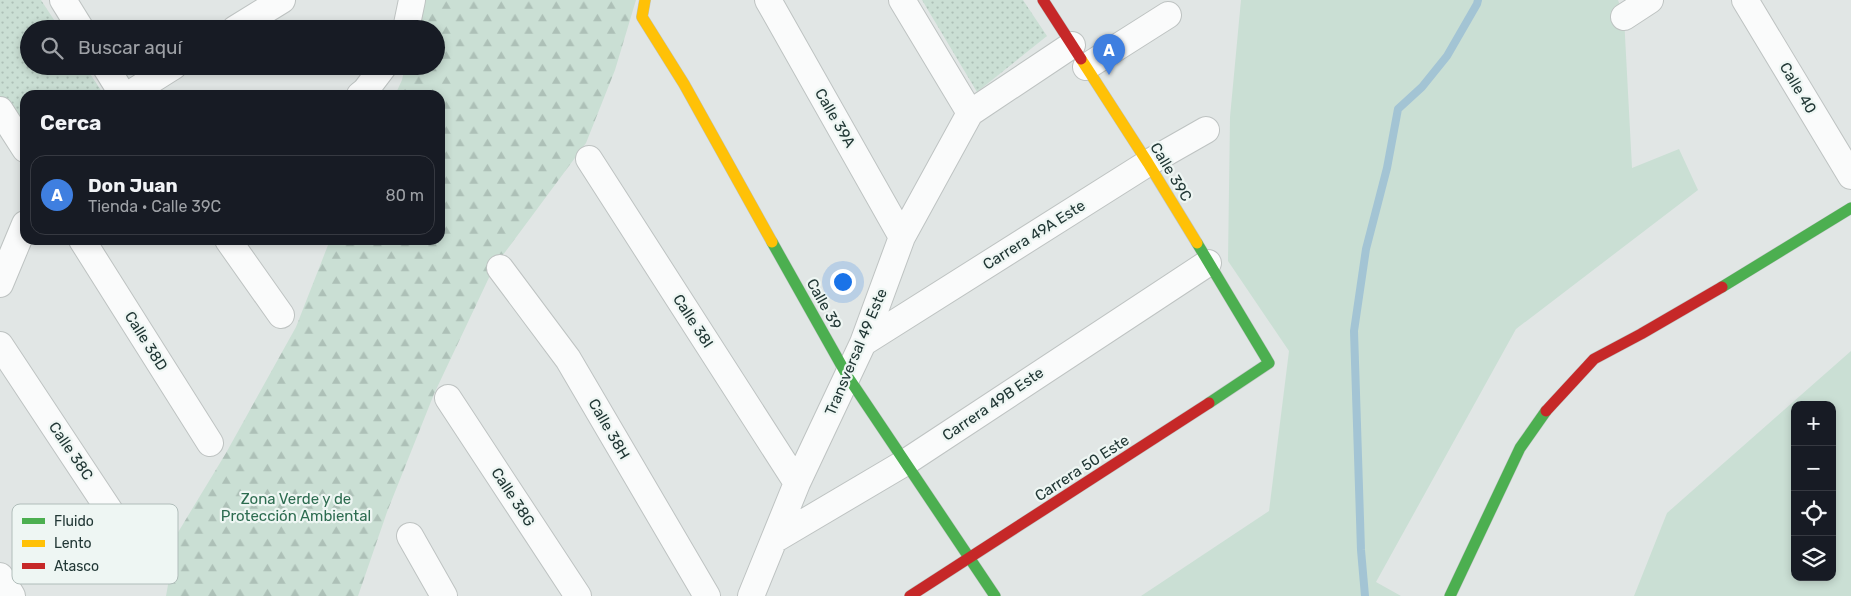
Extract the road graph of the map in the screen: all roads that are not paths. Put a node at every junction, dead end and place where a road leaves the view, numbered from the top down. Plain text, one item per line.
1 (63, 0) edge
2 (282, 0) edge
3 (412, 0) edge
4 (645, 0) edge
5 (768, 0) edge
6 (902, 0) edge
7 (1043, 0) edge
8 (1650, 0) edge
9 (1745, 0) edge
10 (1168, 15) dead end
11 (1624, 17) dead end
12 (75, 20) edge
13 (250, 20) edge
14 (408, 20) edge
15 (1072, 45) junction
16 (1086, 67) junction
17 (111, 75) edge
18 (160, 75) edge
19 (377, 75) edge
20 (120, 90) edge
21 (136, 90) edge
22 (364, 90) edge
23 (0, 110) edge
24 (970, 113) junction
25 (1206, 130) dead end
26 (20, 141) edge
27 (588, 160) dead end
28 (1148, 163) junction
29 (1851, 176) edge
30 (1851, 208) edge
31 (20, 236) edge
32 (902, 237) junction
33 (85, 245) edge
34 (232, 245) edge
35 (1208, 263) junction
36 (500, 268) dead end
37 (0, 284) edge
38 (281, 315) dead end
39 (863, 343) junction
40 (0, 345) edge
41 (1269, 362) joint
42 (848, 378) junction
43 (448, 398) dead end
44 (210, 442) dead end
45 (906, 462) junction
46 (797, 483) junction
47 (105, 504) edge
48 (410, 536) dead end
49 (774, 540) junction
50 (969, 558) junction
51 (0, 576) edge
52 (12, 596) edge
53 (444, 596) edge
54 (578, 596) edge
55 (707, 596) edge
56 (751, 596) edge
57 (910, 596) edge
58 (994, 596) edge
59 (1450, 596) edge

1 - 12 street
2 - 13 street
3 - 14 street
4 - 42 street, Calle 39
5 - 32 street, Calle 39A
6 - 24 street
7 - 15 street, Calle 39C
8 - 11 street
9 - 29 street, Calle 40
10 - 16 street
15 - 16 street, Calle 39C
15 - 24 street
16 - 28 street, Calle 39C
17 - 20 street
18 - 21 street
19 - 22 street
23 - 26 street
24 - 32 street, Transversal 49 Este
25 - 28 street, Carrera 49A Este
27 - 46 street, Calle 38I
28 - 35 street, Calle 39C
28 - 39 street, Carrera 49A Este
30 - 59 street
31 - 37 street
32 - 39 street, Transversal 49 Este
33 - 44 street, Calle 38D
34 - 38 street
35 - 41 street, Calle 39C
35 - 45 street, Carrera 49B Este
36 - 55 street, Calle 38H
39 - 42 street, Transversal 49 Este
40 - 47 street, Calle 38C
41 - 50 street, Carrera 50 Este
42 - 45 street, Calle 39
42 - 46 street, Transversal 49 Este
43 - 54 street, Calle 38G
45 - 49 street, Carrera 49B Este
45 - 50 street, Calle 39
46 - 49 street, Transversal 49 Este
48 - 53 street
49 - 56 street, Transversal 49 Este
50 - 57 street, Carrera 50 Este
50 - 58 street, Calle 39
51 - 52 street

